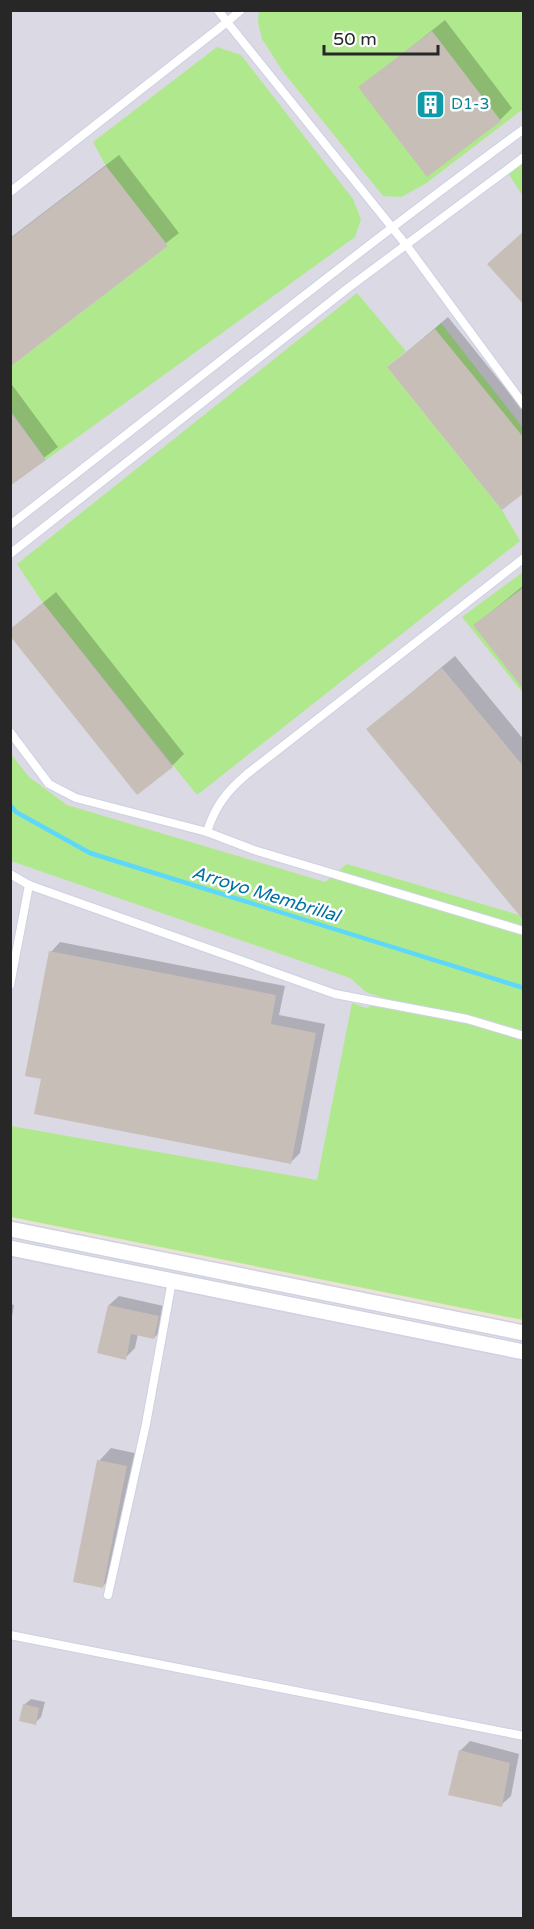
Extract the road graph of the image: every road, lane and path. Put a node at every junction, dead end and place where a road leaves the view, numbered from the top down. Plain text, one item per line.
1 (218, 10) edge
2 (242, 10) edge
3 (227, 22) junction
4 (524, 129) edge
5 (524, 157) edge
6 (10, 192) edge
7 (390, 227) junction
8 (407, 246) junction
9 (524, 405) edge
10 (10, 525) edge
11 (10, 554) edge
12 (524, 558) edge
13 (10, 732) edge
14 (207, 832) junction
15 (10, 874) edge
16 (29, 885) junction
17 (524, 931) edge
18 (10, 985) edge
19 (524, 1035) edge
20 (10, 1229) edge
21 (10, 1248) edge
22 (172, 1281) junction
23 (524, 1333) edge
24 (524, 1352) edge
25 (108, 1595) dead end
26 (10, 1635) edge
27 (524, 1736) edge

1 - 3 lane
2 - 3 lane
3 - 6 lane
3 - 7 lane
4 - 7 lane
5 - 8 lane
7 - 8 lane
7 - 10 lane
8 - 9 lane
8 - 11 lane
12 - 14 lane
13 - 14 lane
14 - 17 lane
15 - 16 lane
16 - 18 lane
16 - 19 lane
20 - 23 street
21 - 22 street
22 - 24 street
22 - 25 lane
26 - 27 lane

